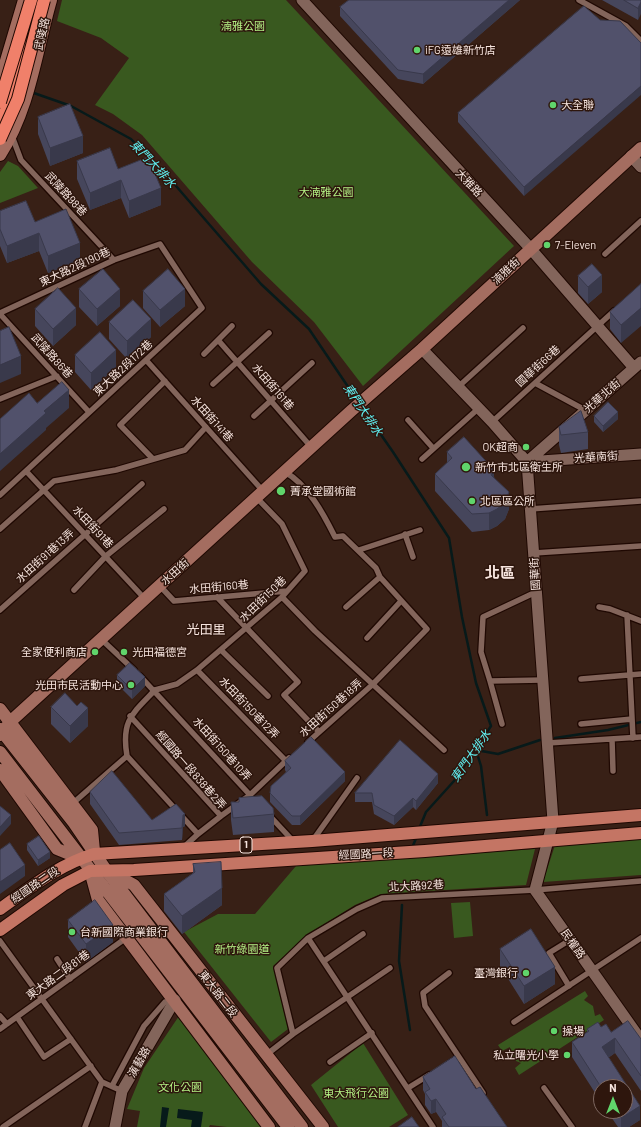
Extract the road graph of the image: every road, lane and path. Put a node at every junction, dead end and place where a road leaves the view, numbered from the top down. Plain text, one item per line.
1 (51, 0) edge
2 (302, 0) edge
3 (579, 0) edge
4 (34, 3) edge
5 (641, 41) edge
6 (0, 81) edge
7 (0, 102) edge
8 (0, 121) edge
9 (8, 134) edge
10 (641, 148) edge
11 (0, 155) edge
12 (631, 156) junction
13 (641, 167) edge
14 (641, 221) edge
15 (160, 244) joint
16 (530, 248) junction
17 (605, 254) dead end
18 (114, 260) junction
19 (619, 306) edge
20 (0, 314) edge
21 (232, 326) dead end
22 (598, 326) junction
23 (523, 328) dead end
24 (269, 333) dead end
25 (218, 340) junction
26 (422, 349) junction
27 (204, 354) dead end
28 (146, 360) junction
29 (237, 362) junction
30 (312, 363) dead end
31 (638, 365) edge
32 (56, 376) junction
33 (165, 381) junction
34 (535, 383) junction
35 (213, 384) dead end
36 (458, 387) junction
37 (0, 399) edge
38 (271, 401) junction
39 (479, 408) junction
40 (585, 410) junction
41 (352, 411) joint
42 (89, 412) junction
43 (254, 416) dead end
44 (408, 420) dead end
45 (492, 422) junction
46 (206, 427) junction
47 (312, 448) junction
48 (433, 448) junction
49 (641, 454) edge
50 (422, 458) dead end
51 (153, 459) junction
52 (527, 462) junction
53 (26, 471) junction
54 (285, 472) junction
55 (142, 484) dead end
56 (45, 489) junction
57 (0, 494) edge
58 (259, 494) junction
59 (641, 500) edge
60 (164, 509) dead end
61 (530, 509) junction
62 (0, 529) edge
63 (420, 530) dead end
64 (85, 533) junction
65 (405, 534) junction
66 (641, 546) edge
67 (359, 550) junction
68 (534, 553) junction
69 (106, 556) junction
70 (413, 557) dead end
71 (305, 571) joint
72 (380, 577) junction
73 (159, 586) junction
74 (74, 590) dead end
75 (287, 591) junction
76 (536, 592) junction
77 (217, 597) junction
78 (282, 597) junction
79 (145, 599) junction
80 (401, 601) junction
81 (346, 607) dead end
82 (599, 607) dead end
83 (0, 610) edge
84 (627, 615) junction
85 (641, 621) edge
86 (248, 628) junction
87 (367, 638) dead end
88 (101, 639) junction
89 (221, 650) junction
90 (198, 670) junction
91 (630, 674) junction
92 (641, 674) edge
93 (581, 679) dead end
94 (543, 680) junction
95 (490, 681) junction
96 (372, 685) junction
97 (155, 690) junction
98 (268, 696) dead end
99 (0, 709) edge
100 (130, 716) junction
101 (632, 719) junction
102 (11, 721) junction
103 (502, 724) dead end
104 (581, 724) dead end
105 (1, 732) edge
106 (319, 732) junction
107 (641, 737) edge
108 (633, 738) junction
109 (612, 739) junction
110 (548, 743) junction
111 (303, 746) edge
112 (444, 750) dead end
113 (0, 752) edge
114 (128, 756) junction
115 (292, 756) edge
116 (286, 761) junction
117 (0, 770) edge
118 (613, 771) dead end
119 (357, 778) dead end
120 (250, 794) junction
121 (72, 804) junction
122 (265, 811) edge
123 (641, 815) edge
124 (221, 816) junction
125 (553, 821) junction
126 (641, 833) edge
127 (198, 834) junction
128 (548, 840) junction
129 (312, 841) junction
130 (294, 842) junction
131 (182, 849) junction
132 (94, 854) junction
133 (80, 858) junction
134 (106, 870) junction
135 (90, 871) junction
136 (641, 881) edge
137 (535, 890) junction
138 (0, 909) edge
139 (0, 930) edge
140 (364, 934) dead end
141 (127, 937) junction
142 (308, 938) junction
143 (641, 938) edge
144 (570, 940) junction
145 (0, 941) edge
146 (57, 959) dead end
147 (324, 961) junction
148 (390, 968) dead end
149 (591, 971) junction
150 (449, 973) dead end
151 (70, 979) junction
152 (569, 986) junction
153 (347, 996) junction
154 (42, 999) junction
155 (175, 1000) junction
156 (0, 1016) edge
157 (17, 1017) junction
158 (514, 1022) dead end
159 (7, 1024) junction
160 (0, 1028) edge
161 (293, 1034) junction
162 (372, 1034) junction
163 (71, 1039) junction
164 (641, 1040) edge
165 (266, 1055) junction
166 (459, 1058) junction
167 (330, 1062) dead end
168 (446, 1065) edge
169 (91, 1066) junction
170 (433, 1073) edge
171 (102, 1082) junction
172 (112, 1086) junction
173 (408, 1088) junction
174 (544, 1088) dead end
175 (122, 1091) junction
176 (488, 1102) edge
177 (2, 1126) edge
178 (85, 1127) edge
179 (115, 1127) edge
180 (269, 1127) edge
181 (288, 1127) edge
182 (302, 1127) edge
183 (323, 1127) edge
184 (433, 1127) edge
185 (572, 1127) edge

1 - 4 street, 武陵路
2 - 16 street, 大雅路
3 - 5 lane
4 - 6 street, 武陵路
4 - 7 highway, bridge
4 - 8 highway
4 - 9 highway, bridge
4 - 9 street
4 - 9 street, 武陵路
8 - 9 street
9 - 11 street
9 - 18 lane, 武陵路98巷
10 - 12 street, 湳雅街
12 - 13 street
12 - 16 street, 湳雅街
14 - 17 lane
15 - 18 lane, 東大路2段190巷
15 - 28 lane, 東大路2段172巷
16 - 22 street, 大雅路
16 - 26 street, 湳雅街
18 - 20 lane, 東大路2段190巷
19 - 22 lane, 國華街66巷
20 - 32 lane, 武陵路86巷
21 - 25 lane
22 - 31 street, 大雅路
22 - 34 lane, 國華街66巷
23 - 36 lane
24 - 29 lane
25 - 27 lane
25 - 29 lane, 水田街161巷
26 - 36 street
26 - 41 street, 湳雅街
28 - 33 lane, 水田街141巷
28 - 42 lane, 東大路2段172巷
29 - 35 lane
29 - 38 lane, 水田街161巷
30 - 38 lane
31 - 40 street, 光華北街
32 - 37 lane
32 - 42 lane, 武陵路86巷
33 - 46 lane, 水田街141巷
33 - 51 lane
34 - 40 lane
34 - 45 lane, 國華街66巷
36 - 39 street
38 - 43 lane
38 - 47 lane, 水田街161巷
39 - 45 street
39 - 48 lane
40 - 52 street, 光華北街
41 - 47 street, 水田街
42 - 53 lane, 東大路2段172巷
44 - 48 lane
45 - 52 street
46 - 51 lane
46 - 58 lane, 水田街141巷
47 - 54 street, 水田街
48 - 50 lane
49 - 52 street, 光華南街
51 - 56 lane
52 - 61 street, 國華街
53 - 56 lane, 水田街91巷
53 - 57 lane, 東大路2段172巷
54 - 58 street, 水田街
54 - 67 lane
55 - 64 lane, 水田街91巷13弄
56 - 62 lane
56 - 64 lane, 水田街91巷
58 - 71 lane, 水田街141巷
58 - 73 street, 水田街
59 - 61 lane
60 - 69 lane
61 - 68 street, 國華街
63 - 65 lane
64 - 69 lane, 水田街91巷
64 - 83 lane, 水田街91巷13弄
65 - 67 lane
65 - 70 lane
66 - 68 lane
67 - 72 lane
68 - 76 street, 國華街
69 - 74 lane
69 - 79 lane, 水田街91巷
71 - 75 lane, 水田街150巷
72 - 80 lane
72 - 81 lane
73 - 77 lane, 水田街160巷
73 - 79 street, 水田街
75 - 77 lane, 水田街160巷
75 - 78 lane, 水田街150巷
76 - 94 street, 國華街
76 - 95 lane
77 - 86 lane
78 - 86 lane, 水田街150巷
78 - 96 lane, 水田街150巷18弄
79 - 88 street, 水田街
80 - 87 lane
80 - 96 lane
82 - 84 lane
84 - 85 lane
84 - 91 lane
86 - 89 lane, 水田街150巷
86 - 106 lane
88 - 97 lane
88 - 102 street, 水田街
89 - 90 lane, 水田街150巷
89 - 98 lane
90 - 97 lane, 水田街150巷
90 - 116 lane, 水田街150巷12弄
91 - 92 lane
91 - 93 lane
91 - 101 lane
94 - 95 lane
94 - 110 street, 國華街
95 - 103 lane
96 - 106 lane, 水田街150巷18弄
96 - 112 lane, 水田街150巷18弄
97 - 100 lane
97 - 120 lane, 水田街150巷10弄
99 - 102 street
100 - 114 lane
100 - 124 lane, 經國路一段838巷2弄
101 - 104 lane
101 - 108 lane
102 - 105 street, 水田街
102 - 121 street
105 - 132 street, 東大路二段
106 - 111 lane, 水田街150巷18弄
107 - 108 lane
108 - 109 lane
109 - 110 lane
109 - 118 lane
110 - 125 street, 國華街
113 - 133 street
114 - 121 lane
114 - 127 lane
115 - 116 lane
116 - 120 lane
117 - 133 street
119 - 129 lane
120 - 124 lane, 水田街150巷10弄
121 - 132 street
122 - 130 lane
123 - 125 main road, 經國路一段 / 1
124 - 127 lane, 經國路一段838巷2弄
125 - 128 street, 國華街
125 - 129 main road, 經國路一段 / 1
126 - 128 main road, 經國路一段 / 1
127 - 131 lane, 經國路一段838巷2弄
128 - 134 main road, 經國路一段 / 1
128 - 137 street
129 - 130 main road, 經國路一段 / 1
130 - 131 main road, 經國路一段 / 1
131 - 132 main road, 經國路一段 / 1
132 - 133 main road, 經國路二段 / 1
132 - 134 street, 東大路二段
133 - 135 street
133 - 138 main road, 經國路二段 / 1
134 - 135 main road, 經國路一段 / 1
134 - 165 street, 東大路二段
134 - 182 street, 東大路二段
135 - 139 main road, 經國路二段 / 1
135 - 141 street
135 - 181 street
136 - 137 lane, 北大路92巷
137 - 142 lane, 北大路92巷
137 - 144 street, 民權路
140 - 147 lane
141 - 151 lane, 東大路二段81巷
141 - 155 street
142 - 147 lane
142 - 161 lane, 北大路92巷
143 - 149 lane
144 - 149 street, 民權路
144 - 152 lane
145 - 154 lane
146 - 151 lane
147 - 153 lane
148 - 153 lane
149 - 152 lane
149 - 164 street, 民權路
150 - 166 lane
151 - 154 lane, 東大路二段81巷
152 - 158 lane
153 - 161 lane
153 - 162 lane
154 - 157 lane, 東大路二段81巷
154 - 163 lane
155 - 172 lane
155 - 175 street, 演藝路
155 - 180 street
156 - 159 lane
157 - 159 lane, 東大路二段81巷
157 - 163 lane
159 - 160 lane, 東大路二段81巷
161 - 165 lane
162 - 167 lane
162 - 173 lane
163 - 169 lane
165 - 183 street, 東大路二段
166 - 168 lane
166 - 176 lane
169 - 171 lane
169 - 177 lane
170 - 173 lane
171 - 172 lane
171 - 178 lane
172 - 175 lane
173 - 184 lane
174 - 185 lane
175 - 179 street, 演藝路

